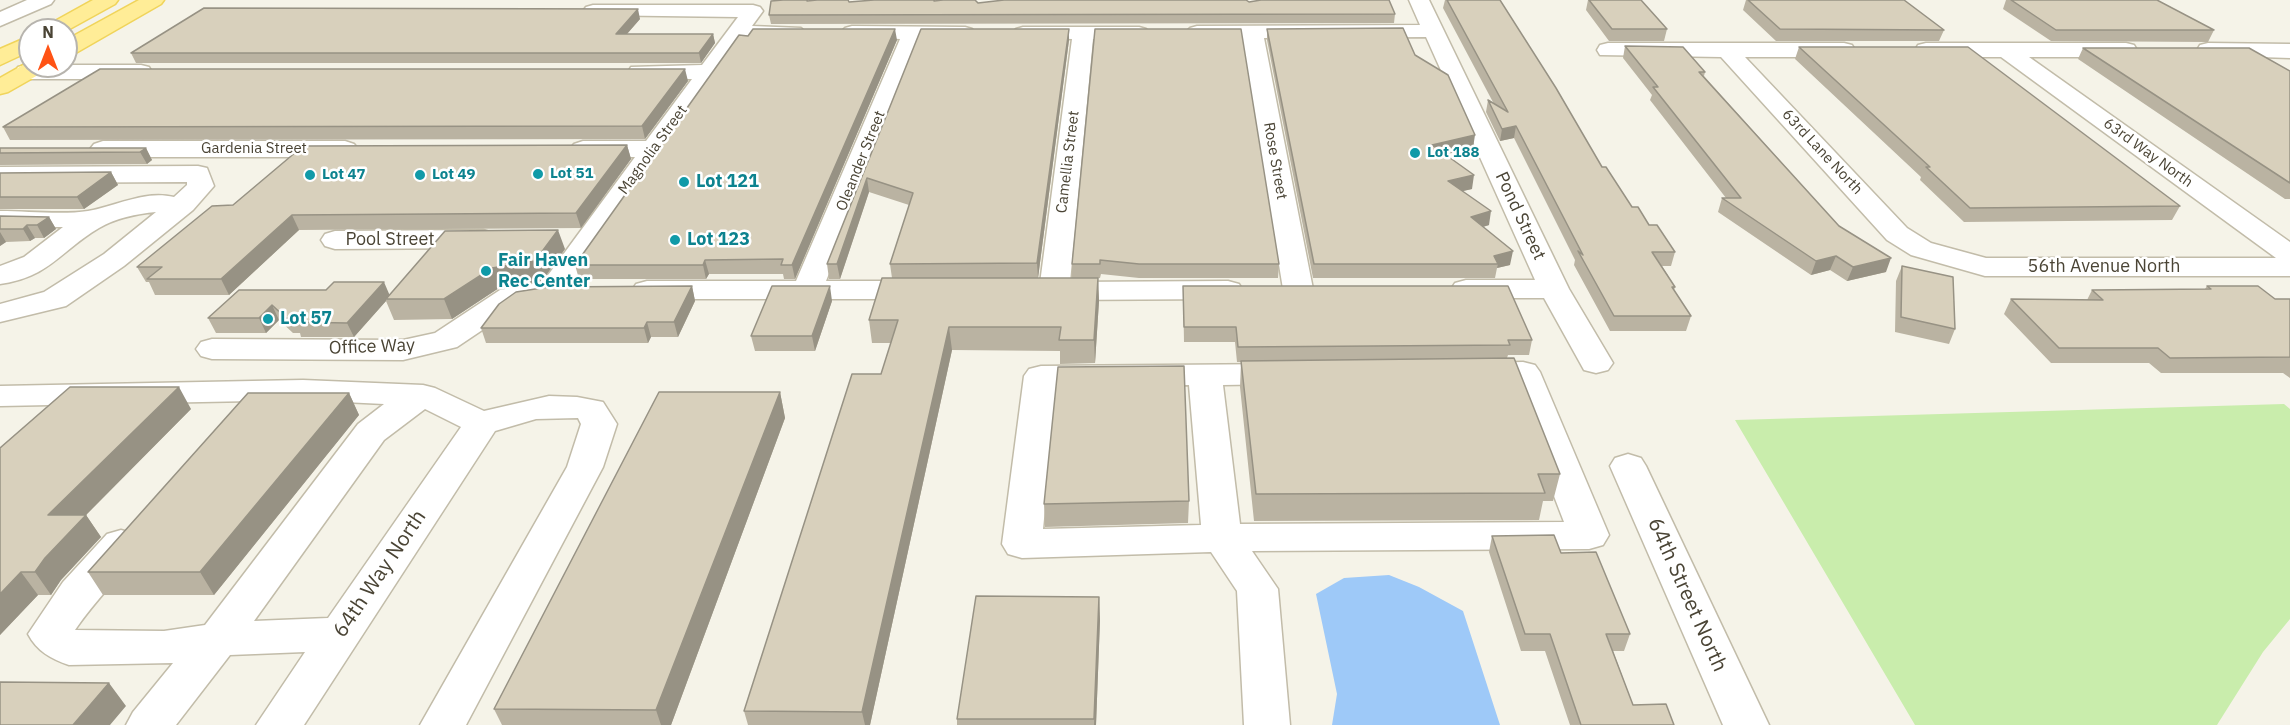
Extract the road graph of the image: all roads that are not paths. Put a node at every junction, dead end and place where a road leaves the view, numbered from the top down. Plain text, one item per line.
1 (44, 0) edge
2 (108, 0) edge
3 (126, 0) edge
4 (154, 0) edge
5 (1419, 0) edge
6 (576, 11) edge
7 (75, 18) edge
8 (0, 20) edge
9 (78, 29) edge
10 (1433, 31) junction
11 (739, 32) junction
12 (809, 32) edge
13 (832, 32) edge
14 (913, 32) junction
15 (1252, 32) junction
16 (981, 33) edge
17 (1004, 33) edge
18 (1083, 33) junction
19 (78, 43) edge
20 (1608, 50) dead end
21 (1727, 50) junction
22 (1867, 50) edge
23 (1901, 50) edge
24 (2006, 50) junction
25 (2145, 50) edge
26 (2192, 50) edge
27 (2288, 52) edge
28 (16, 63) edge
29 (163, 72) edge
30 (615, 72) edge
31 (710, 72) junction
32 (368, 149) edge
33 (558, 149) edge
34 (653, 149) junction
35 (83, 150) edge
36 (0, 175) edge
37 (175, 211) junction
38 (0, 219) edge
39 (96, 219) junction
40 (555, 238) edge
41 (590, 238) junction
42 (509, 239) edge
43 (335, 240) dead end
44 (1921, 249) joint
45 (2290, 255) edge
46 (2290, 267) edge
47 (0, 275) edge
48 (808, 289) junction
49 (1438, 289) edge
50 (1554, 289) junction
51 (553, 290) junction
52 (588, 290) edge
53 (623, 290) edge
54 (948, 290) edge
55 (1042, 291) joint
56 (0, 313) edge
57 (212, 349) dead end
58 (1596, 363) dead end
59 (1440, 373) edge
60 (1311, 374) edge
61 (1205, 375) junction
62 (258, 391) junction
63 (423, 395) junction
64 (0, 396) edge
65 (482, 423) junction
66 (226, 425) edge
67 (1628, 466) dead end
68 (148, 513) edge
69 (1222, 538) junction
70 (340, 633) junction
71 (218, 639) junction
72 (149, 725) edge
73 (279, 725) edge
74 (443, 725) edge
75 (1267, 725) edge
76 (1746, 725) edge

1 - 8 street
2 - 7 main road
3 - 9 main road
4 - 19 main road
5 - 10 street, Pond Street
6 - 11 street, Magnolia Street
10 - 15 street
10 - 50 street, Pond Street
11 - 12 street
11 - 31 street, Magnolia Street
13 - 14 street
14 - 16 street
14 - 48 street, Oleander Street
15 - 18 street
15 - 55 street, Rose Street
17 - 18 street
18 - 55 street, Camellia Street
20 - 21 street
21 - 22 street
21 - 44 street, 63rd Lane North
23 - 24 street
24 - 25 street
24 - 45 street, 63rd Way North
26 - 27 street
28 - 29 street
30 - 31 street
31 - 34 street, Magnolia Street
32 - 35 street, Gardenia Street
33 - 34 street
34 - 41 street, Magnolia Street
36 - 37 street
37 - 39 street
37 - 56 street
38 - 39 street
39 - 47 street
40 - 41 street
41 - 51 street, Magnolia Street
42 - 43 street, Pool Street
44 - 46 street, 56th Avenue North
48 - 53 street
48 - 54 street
49 - 50 street
50 - 58 street, Pond Street
51 - 52 street, Office Way
51 - 57 street, Office Way
59 - 69 street
60 - 61 street
61 - 69 street
61 - 69 street
62 - 63 street
62 - 64 street
62 - 66 street
63 - 65 street
63 - 71 street
65 - 70 street, 64th Way North
65 - 74 street
67 - 76 street, 64th Street North
68 - 71 street
69 - 75 street
70 - 71 street
70 - 73 street, 64th Way North
71 - 72 street

